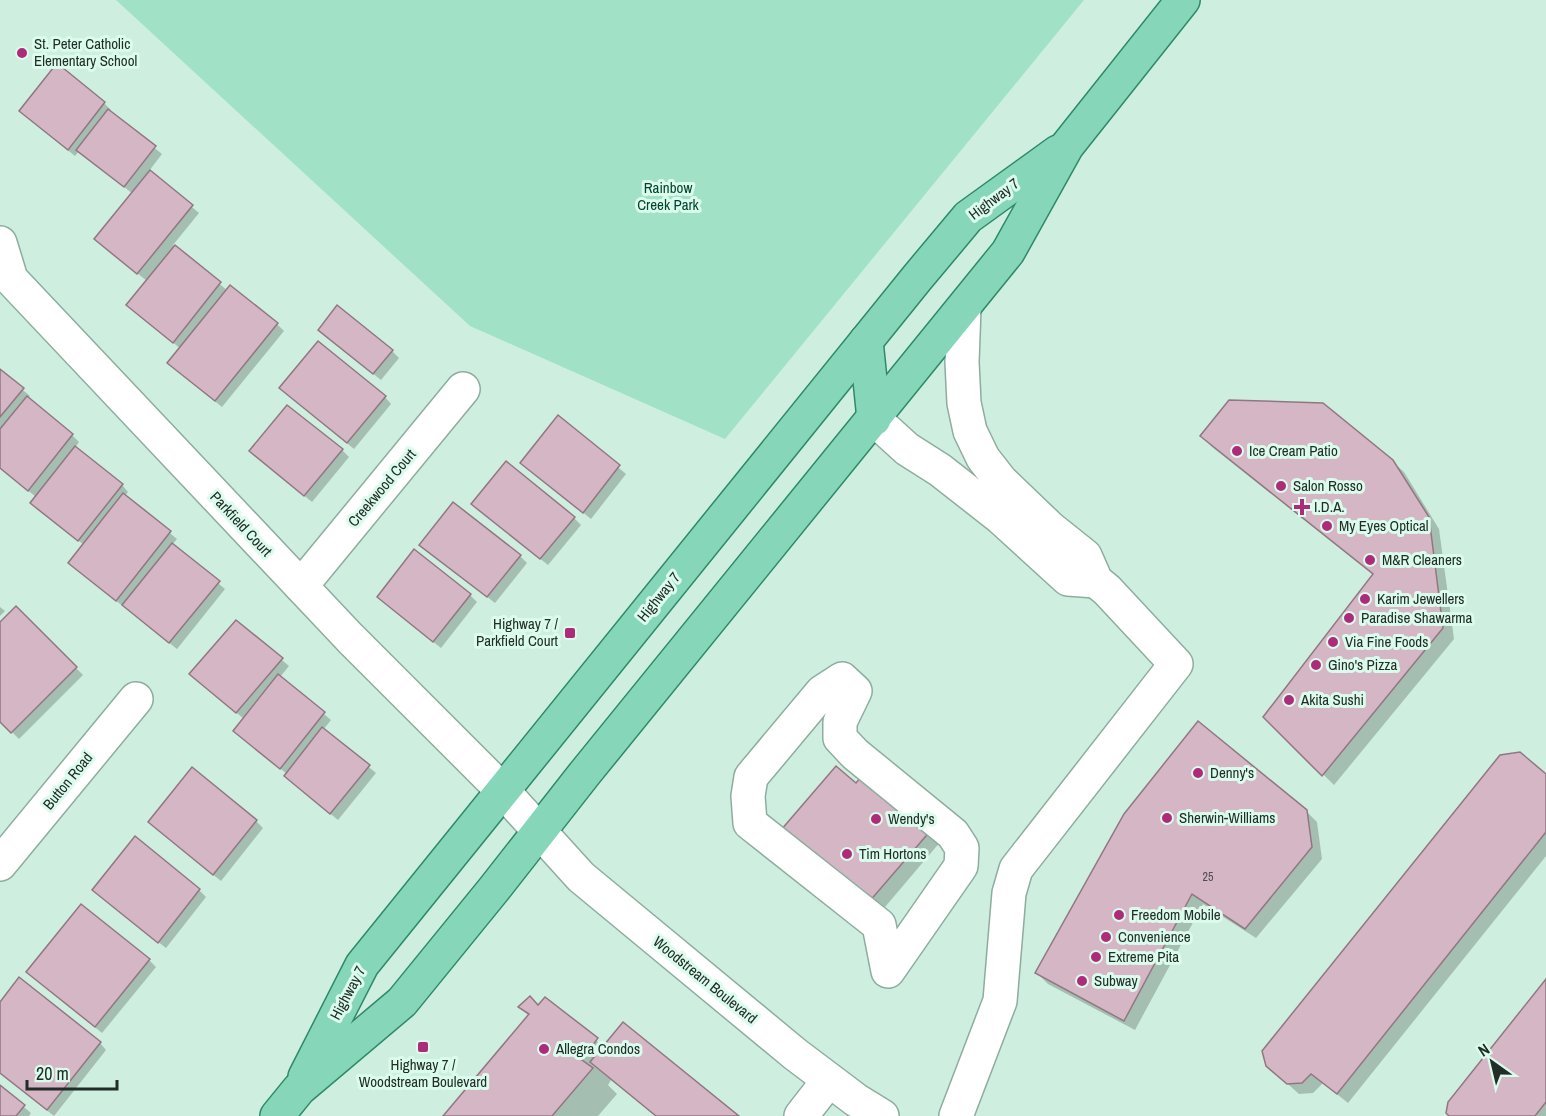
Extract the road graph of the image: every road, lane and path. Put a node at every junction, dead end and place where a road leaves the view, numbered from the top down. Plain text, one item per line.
1 (1183, 0) edge
2 (1066, 146) junction
3 (0, 243) edge
4 (964, 308) junction
5 (866, 341) junction
6 (464, 389) dead end
7 (873, 419) junction
8 (1096, 581) junction
9 (301, 586) junction
10 (136, 699) dead end
11 (814, 702) joint
12 (503, 791) junction
13 (539, 832) junction
14 (5, 848) edge
15 (829, 1080) junction
16 (299, 1089) junction
17 (277, 1116) edge
18 (801, 1116) edge
19 (882, 1116) edge
20 (956, 1116) edge

1 - 2 main road, Highway 7
2 - 4 main road, Highway 7
2 - 5 main road, Highway 7
3 - 9 street, Parkfield Court
4 - 7 main road, Highway 7
4 - 8 street
5 - 7 main road
5 - 12 main road, Highway 7
6 - 9 street, Creekwood Court
7 - 8 street
7 - 13 main road, Highway 7
8 - 20 street
9 - 12 street, Parkfield Court
10 - 14 street, Button Road
11 - 11 street
12 - 13 street, Woodstream Boulevard
12 - 16 main road, Highway 7
13 - 15 street, Woodstream Boulevard
13 - 16 main road, Highway 7
15 - 18 street
15 - 19 street, Woodstream Boulevard
16 - 17 main road, Highway 7

